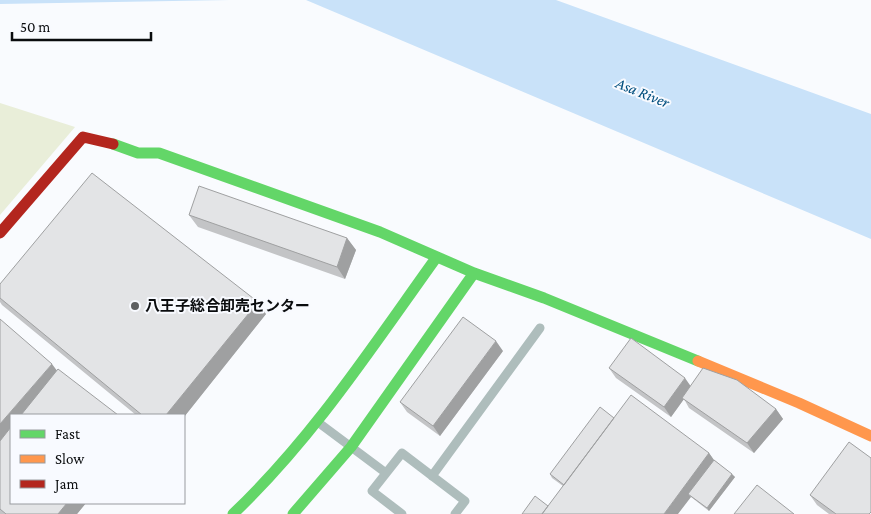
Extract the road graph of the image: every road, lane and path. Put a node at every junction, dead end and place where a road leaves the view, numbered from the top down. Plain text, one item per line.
1 (0, 233) edge
2 (436, 258) junction
3 (474, 273) junction
4 (540, 328) dead end
5 (317, 422) junction
6 (871, 436) edge
7 (350, 447) junction
8 (386, 473) junction
9 (432, 476) junction
10 (241, 512) edge
11 (293, 514) edge
12 (402, 514) edge
13 (455, 514) edge

1 - 2 street
2 - 3 street
2 - 5 street
3 - 6 street
3 - 7 street
4 - 9 lane
5 - 7 lane
5 - 10 street
7 - 8 lane
7 - 11 street
8 - 9 lane
8 - 12 lane
9 - 13 lane

